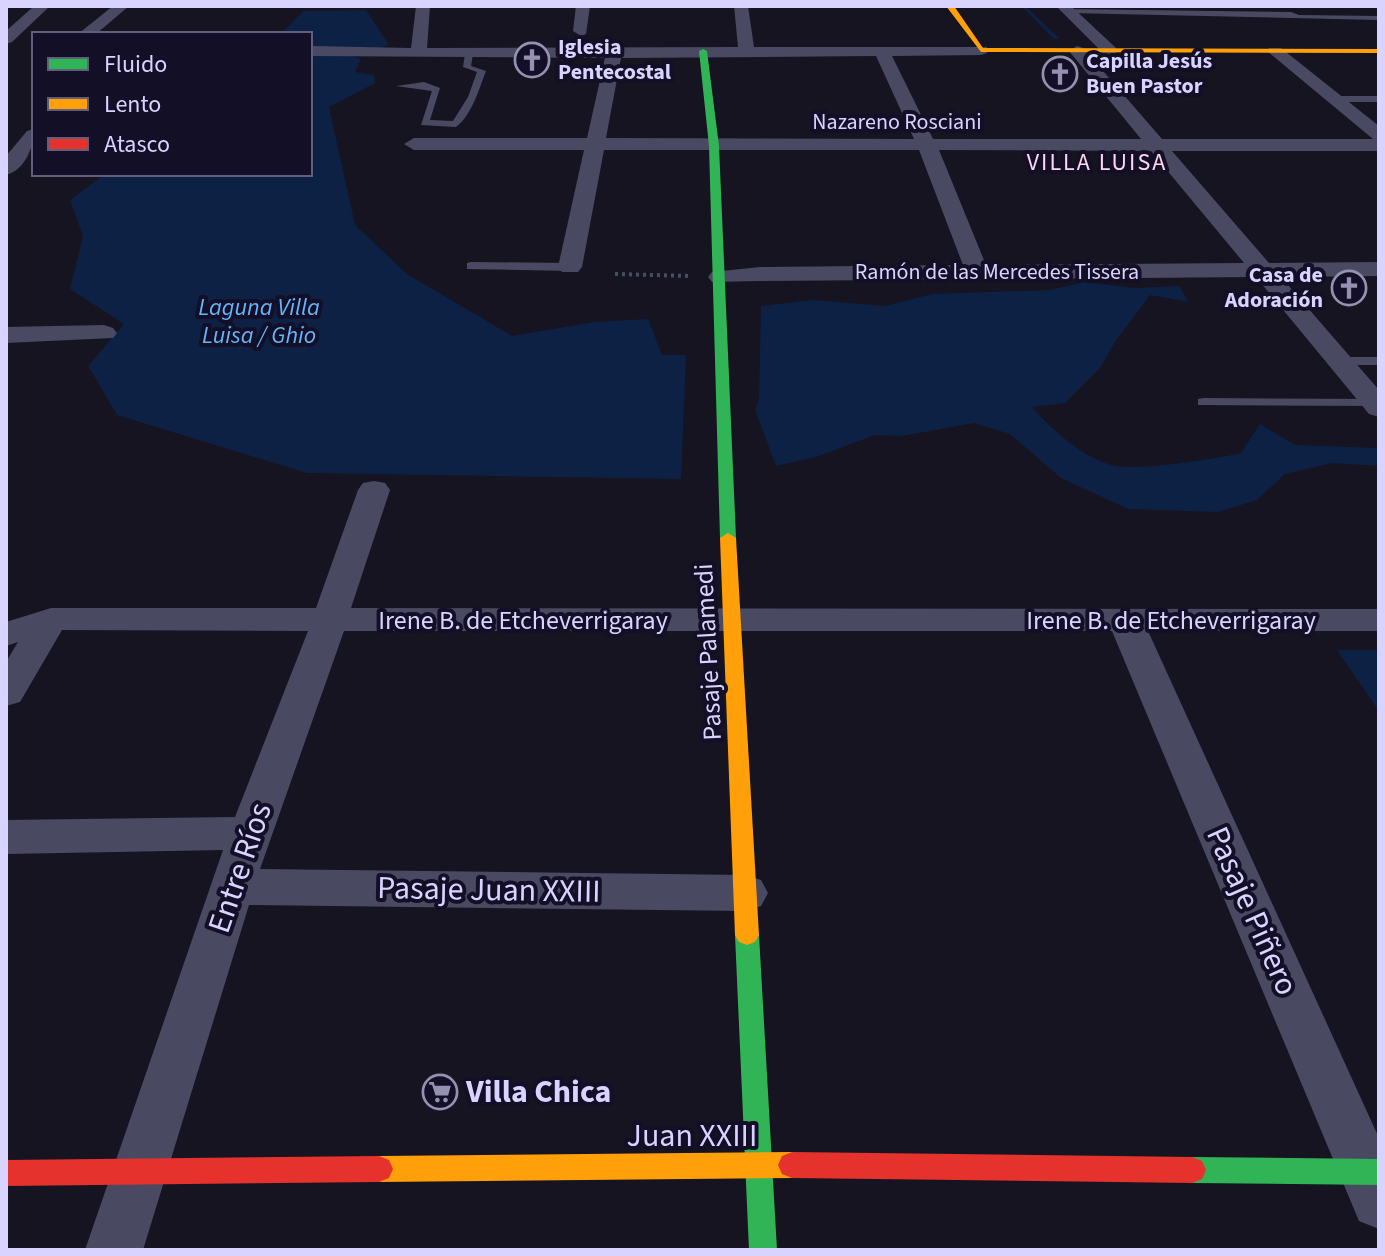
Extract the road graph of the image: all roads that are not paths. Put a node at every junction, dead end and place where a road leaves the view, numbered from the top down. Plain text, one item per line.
1 (43, 6) edge
2 (122, 6) edge
3 (423, 6) edge
4 (583, 6) edge
5 (741, 6) edge
6 (950, 6) edge
7 (1066, 9) edge
8 (1379, 18) edge
9 (581, 31) dead end
10 (89, 32) edge
11 (10, 46) edge
12 (981, 50) junction
13 (312, 51) edge
14 (703, 51) junction
15 (746, 51) junction
16 (882, 51) junction
17 (1077, 51) junction
18 (1110, 51) junction
19 (1275, 51) junction
20 (1379, 51) edge
21 (614, 53) junction
22 (418, 54) junction
23 (469, 54) junction
24 (400, 86) dead end
25 (1334, 99) junction
26 (1379, 99) edge
27 (456, 124) junction
28 (1379, 135) edge
29 (32, 137) edge
30 (414, 144) dead end
31 (451, 144) junction
32 (597, 145) junction
33 (1154, 145) junction
34 (1379, 145) edge
35 (714, 146) junction
36 (927, 146) junction
37 (6, 169) edge
38 (471, 266) dead end
39 (570, 267) joint
40 (1379, 269) edge
41 (1262, 270) junction
42 (977, 272) junction
43 (720, 277) junction
44 (104, 333) dead end
45 (6, 335) edge
46 (1338, 361) junction
47 (1379, 361) edge
48 (1203, 402) dead end
49 (1377, 406) edge
50 (374, 490) dead end
51 (51, 619) junction
52 (330, 619) junction
53 (1125, 620) junction
54 (1379, 620) edge
55 (731, 622) junction
56 (6, 634) edge
57 (6, 693) edge
58 (250, 833) junction
59 (6, 837) edge
60 (233, 887) junction
61 (745, 893) junction
62 (759, 1165) junction
63 (141, 1169) junction
64 (6, 1173) edge
65 (1375, 1182) edge
66 (114, 1250) edge
67 (763, 1250) edge

1 - 11 street
2 - 10 street
3 - 22 street
4 - 9 street
5 - 15 street
6 - 12 street
7 - 8 lane
7 - 18 street
12 - 16 street
12 - 17 street
13 - 22 street
14 - 15 street
14 - 21 street
14 - 35 street, Pasaje Palamedi
15 - 16 street
16 - 36 street
17 - 18 street
17 - 33 street
18 - 19 street
19 - 20 street
19 - 25 street
21 - 23 street
21 - 32 street
22 - 23 street
23 - 27 lane
24 - 27 lane
25 - 26 lane
25 - 28 street
27 - 31 street
29 - 37 street
30 - 31 street, Nazareno Rosciani
31 - 32 street, Nazareno Rosciani
32 - 35 street, Nazareno Rosciani
32 - 39 street
33 - 34 street, Nazareno Rosciani
33 - 36 street, Nazareno Rosciani
33 - 41 street
35 - 36 street, Nazareno Rosciani
35 - 43 street, Pasaje Palamedi
36 - 42 street
38 - 39 lane
40 - 41 street, Ramón de las Mercedes Tissera
41 - 42 street, Ramón de las Mercedes Tissera
41 - 46 street
42 - 43 street, Ramón de las Mercedes Tissera
43 - 55 street, Pasaje Palamedi
44 - 45 street
46 - 47 lane
46 - 49 street
48 - 49 lane
50 - 52 street, Entre Ríos
51 - 52 street, Irene B. de Etcheverrigaray
51 - 56 street, Irene B. de Etcheverrigaray
51 - 57 street
52 - 55 street, Irene B. de Etcheverrigaray
52 - 58 street, Entre Ríos
53 - 54 street, Irene B. de Etcheverrigaray
53 - 55 street, Irene B. de Etcheverrigaray
53 - 65 street, Pasaje Piñero
55 - 61 street, Pasaje Palamedi
58 - 59 street
58 - 60 street, Entre Ríos
60 - 61 street, Pasaje Juan XXIII
60 - 63 street, Entre Ríos
61 - 62 street, Pasaje Palamedi
62 - 63 street, Juan XXIII
62 - 65 street, Juan XXIII
62 - 67 street, Pasaje Palamedi
63 - 64 street, Juan XXIII
63 - 66 street, Entre Ríos

